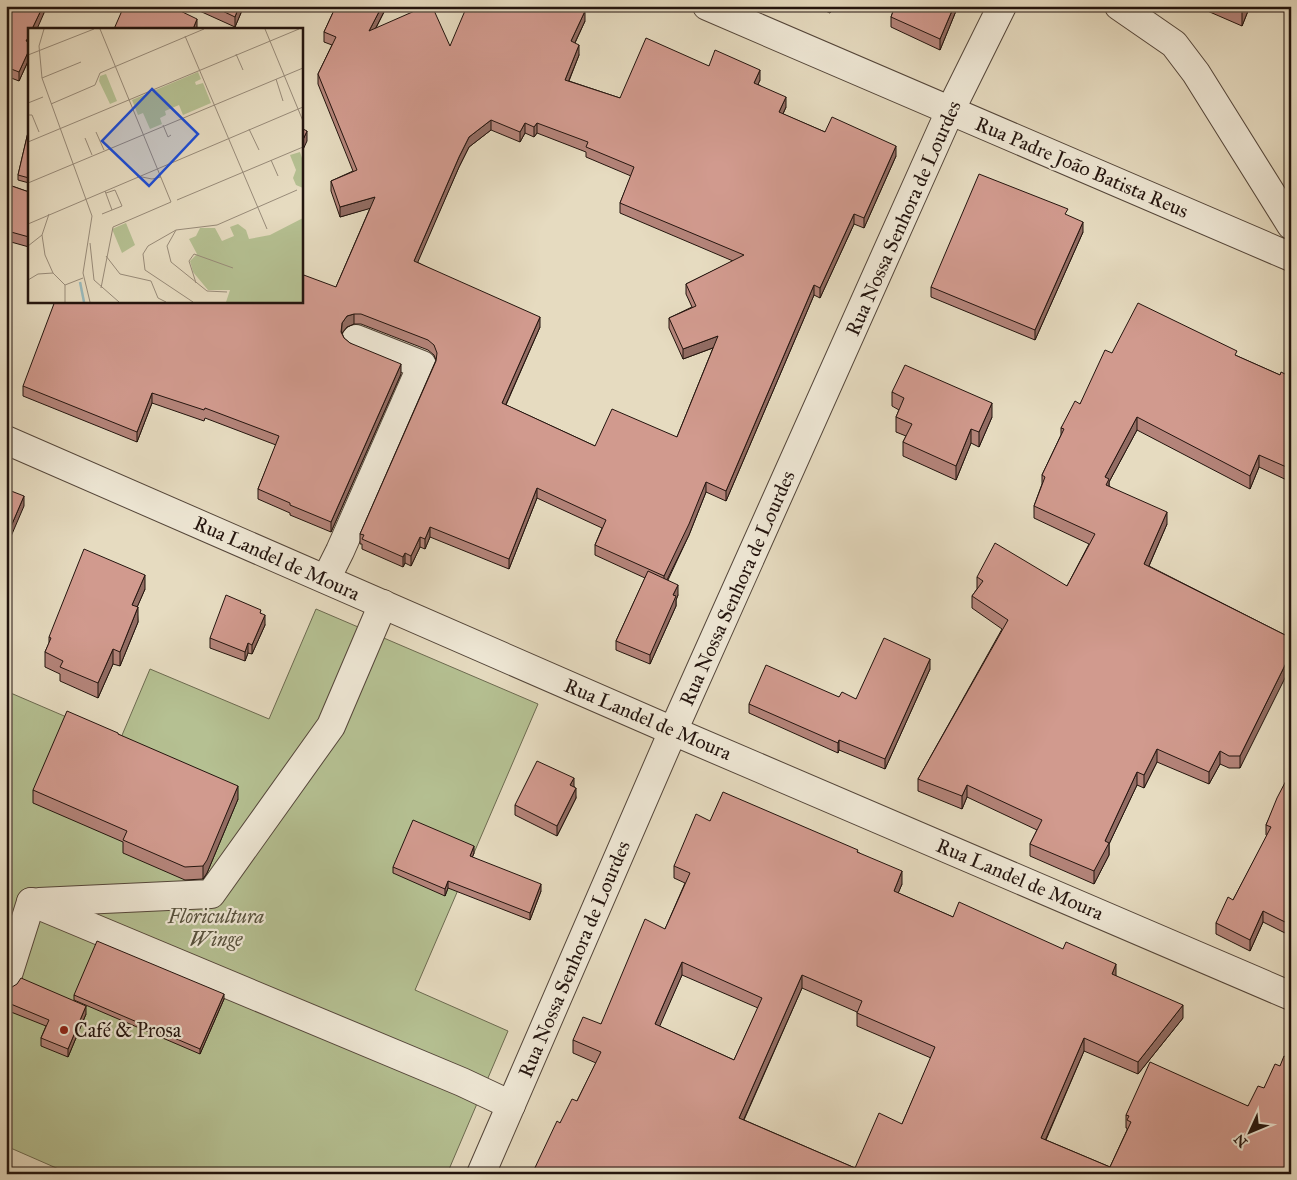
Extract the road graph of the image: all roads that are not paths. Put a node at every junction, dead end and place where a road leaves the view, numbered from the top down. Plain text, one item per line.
1 (707, 6) edge
2 (1002, 6) edge
3 (1119, 6) edge
4 (950, 111) junction
5 (1291, 225) edge
6 (1291, 257) edge
7 (356, 339) dead end
8 (6, 440) edge
9 (326, 579) junction
10 (383, 604) junction
11 (673, 731) junction
12 (31, 902) junction
13 (6, 981) edge
14 (1291, 996) edge
15 (511, 1105) junction
16 (481, 1174) edge

1 - 4 street, Rua Padre João Batista Reus
2 - 4 street, Rua Nossa Senhora de Lourdes
3 - 5 street
4 - 6 street, Rua Padre João Batista Reus
4 - 11 street, Rua Nossa Senhora de Lourdes
7 - 9 street
8 - 9 street, Rua Landel de Moura
9 - 10 street, Rua Landel de Moura
10 - 11 street, Rua Landel de Moura
10 - 12 street
11 - 14 street, Rua Landel de Moura
11 - 15 street, Rua Nossa Senhora de Lourdes
12 - 13 street
12 - 15 street
15 - 16 street, Rua Nossa Senhora de Lourdes

